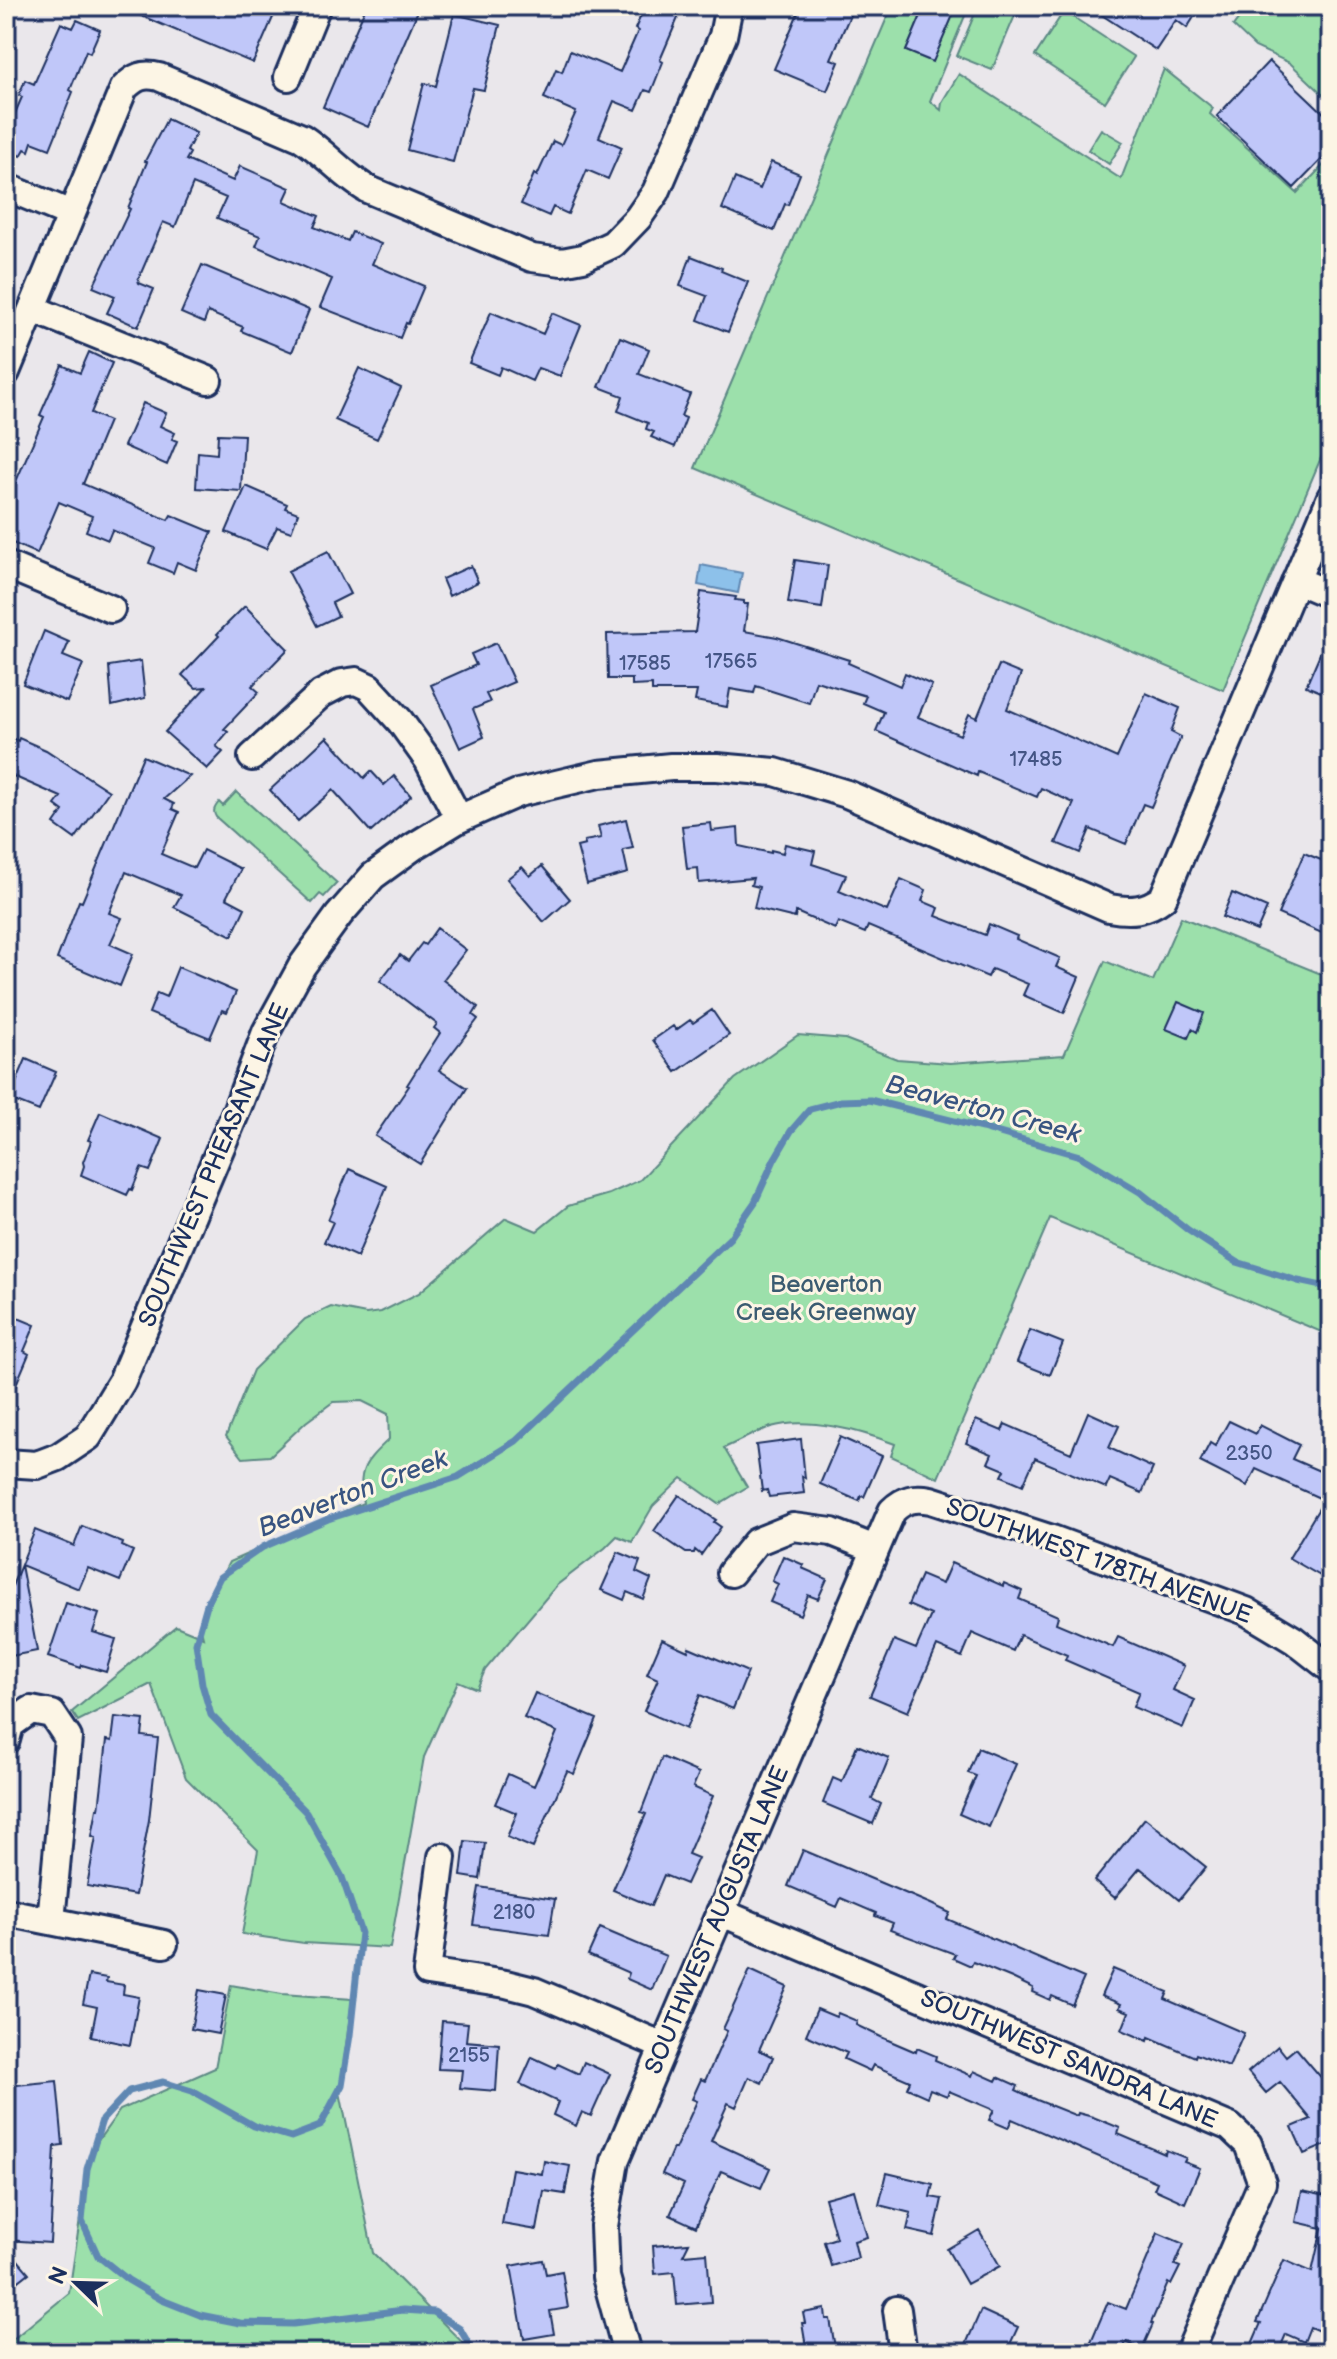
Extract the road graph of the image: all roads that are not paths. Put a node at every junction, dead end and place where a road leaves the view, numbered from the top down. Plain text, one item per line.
1 (317, 6) edge
2 (729, 6) edge
3 (288, 77) dead end
4 (6, 187) edge
5 (71, 214) junction
6 (33, 309) junction
7 (6, 372) edge
8 (208, 380) dead end
9 (1331, 497) edge
10 (6, 565) edge
11 (1296, 580) junction
12 (1331, 595) edge
13 (111, 609) dead end
14 (252, 757) dead end
15 (459, 819) junction
16 (6, 1463) edge
17 (901, 1502) joint
18 (875, 1549) junction
19 (731, 1573) dead end
20 (1331, 1669) edge
21 (6, 1740) edge
22 (442, 1857) dead end
23 (6, 1912) edge
24 (720, 1912) junction
25 (51, 1921) junction
26 (164, 1944) dead end
27 (663, 2046) junction
28 (897, 2310) dead end
29 (627, 2353) edge
30 (903, 2353) edge
31 (1189, 2353) edge

1 - 3 street
2 - 5 street
4 - 5 street
5 - 6 street
6 - 7 street
6 - 8 street
9 - 11 street
10 - 13 street
11 - 12 street
11 - 15 street, SOUTHWEST PHEASANT LANE
14 - 15 street
15 - 16 street, SOUTHWEST PHEASANT LANE
17 - 18 street, SOUTHWEST AUGUSTA LANE
17 - 20 street, SOUTHWEST 178TH AVENUE
18 - 19 street
18 - 24 street, SOUTHWEST AUGUSTA LANE
21 - 25 street
22 - 27 street
23 - 25 street
24 - 27 street, SOUTHWEST AUGUSTA LANE
24 - 31 street, SOUTHWEST SANDRA LANE
25 - 26 street
27 - 29 street, SOUTHWEST AUGUSTA LANE
28 - 30 street

